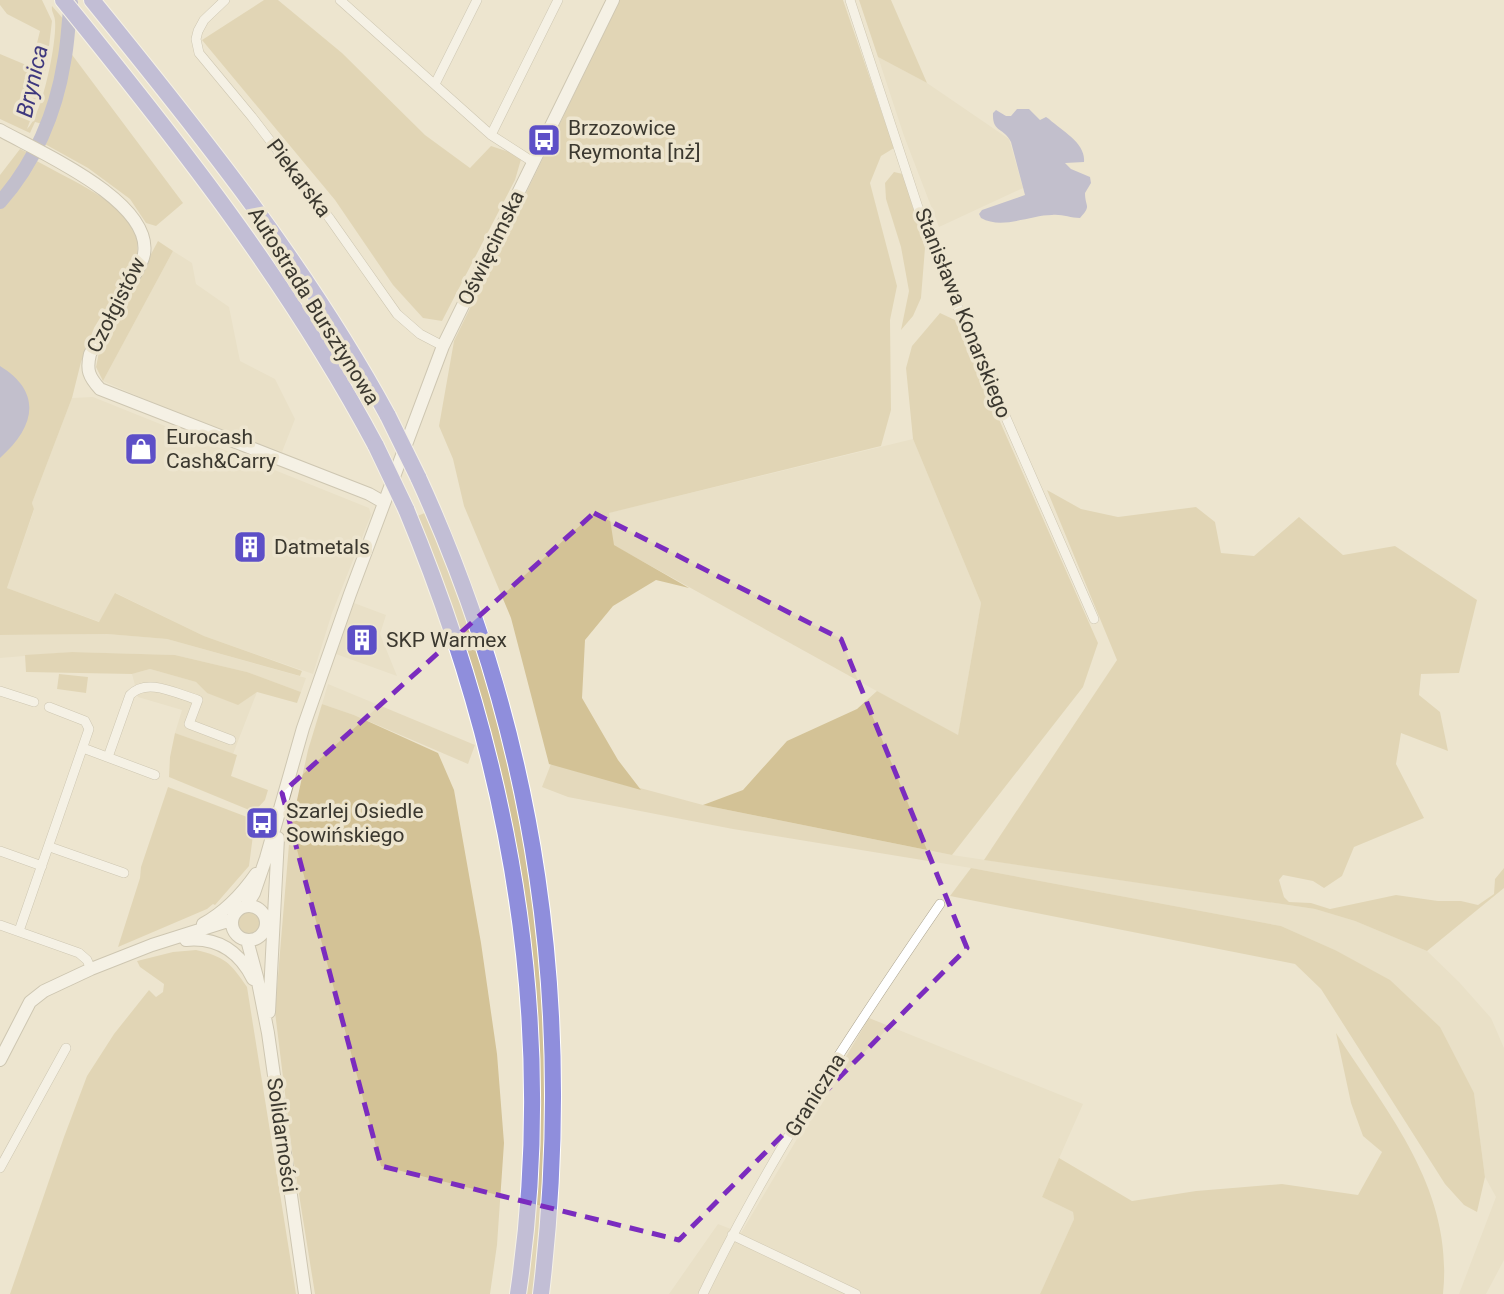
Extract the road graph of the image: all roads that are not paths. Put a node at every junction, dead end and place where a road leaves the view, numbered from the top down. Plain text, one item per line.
1 (63, 0) edge
2 (92, 0) edge
3 (225, 0) edge
4 (340, 0) edge
5 (477, 0) edge
6 (558, 0) edge
7 (613, 0) edge
8 (850, 0) edge
9 (435, 84) junction
10 (0, 130) edge
11 (491, 135) junction
12 (533, 162) junction
13 (443, 346) junction
14 (383, 502) junction
15 (1094, 619) dead end
16 (0, 691) edge
17 (34, 702) dead end
18 (49, 707) dead end
19 (231, 740) dead end
20 (83, 748) junction
21 (108, 757) junction
22 (155, 775) dead end
23 (281, 806) junction
24 (50, 847) junction
25 (0, 851) edge
26 (266, 858) junction
27 (43, 866) junction
28 (124, 873) dead end
29 (940, 904) dead end
30 (252, 908) junction
31 (0, 925) edge
32 (232, 926) junction
33 (19, 931) junction
34 (252, 939) junction
35 (165, 942) junction
36 (90, 969) junction
37 (264, 1012) junction
38 (268, 1033) junction
39 (66, 1048) dead end
40 (0, 1060) edge
41 (0, 1168) edge
42 (732, 1235) junction
43 (305, 1294) edge
44 (518, 1294) edge
45 (541, 1294) edge
46 (704, 1294) edge
47 (856, 1294) edge

1 - 44 highway, Autostrada Bursztynowa, bridge
2 - 45 highway, Autostrada Bursztynowa, bridge
3 - 13 street, Piekarska
4 - 9 street
5 - 9 street
6 - 11 street
7 - 12 street, Oświęcimska
8 - 15 street, Stanisława Konarskiego
9 - 11 street
10 - 14 street, Czołgistów
11 - 12 street
12 - 13 street, Oświęcimska
13 - 14 street, Oświęcimska
14 - 23 street, Oświęcimska
16 - 17 street
18 - 20 street
19 - 21 street
20 - 21 street
20 - 24 street
21 - 22 street
23 - 26 street
23 - 38 street
24 - 27 street
24 - 28 street
25 - 27 street
26 - 30 street
26 - 35 street
27 - 33 street
29 - 42 street, Graniczna
30 - 32 street
30 - 34 street
31 - 33 street
32 - 34 street
32 - 35 street
33 - 36 street
34 - 37 street, Solidarności
35 - 36 street
35 - 37 street
36 - 40 street
37 - 38 street, Solidarności
38 - 43 street, Solidarności
39 - 41 street
42 - 46 street, Graniczna
42 - 47 street

